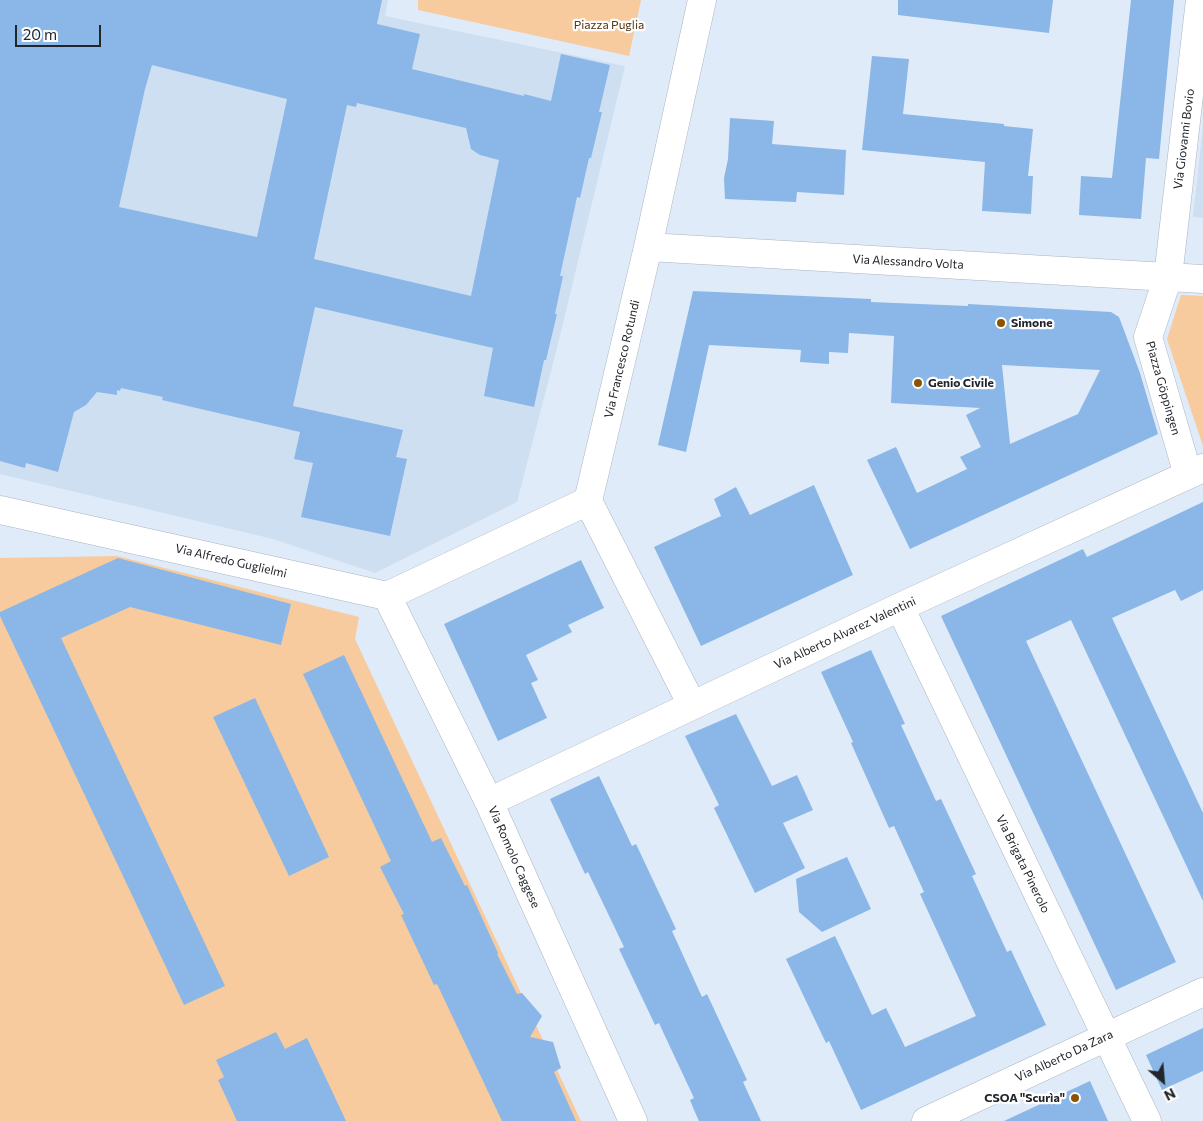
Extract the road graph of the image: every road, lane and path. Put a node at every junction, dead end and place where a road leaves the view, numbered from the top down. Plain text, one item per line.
1 (702, 0) edge
2 (1200, 0) edge
3 (648, 247) junction
4 (1168, 277) junction
5 (1203, 279) edge
6 (1196, 472) edge
7 (588, 501) junction
8 (0, 510) edge
9 (75, 526) junction
10 (0, 528) edge
11 (387, 596) junction
12 (900, 607) junction
13 (692, 705) junction
14 (489, 802) junction
15 (1203, 992) edge
16 (1107, 1037) junction
17 (633, 1121) edge
18 (926, 1121) edge
19 (1148, 1121) edge

1 - 3 street, Via Francesco Rotundi
2 - 4 street, Via Giovanni Bovio
3 - 4 street, Via Alessandro Volta
3 - 7 street, Via Francesco Rotundi
4 - 5 street
4 - 6 street, Piazza Göppingen
6 - 12 street, Via Alberto Alvarez Valentini
7 - 11 street
7 - 13 street
8 - 9 street, Via Alfredo Guglielmi
9 - 10 street, Via Alfredo Guglielmi
9 - 11 street, Via Alfredo Guglielmi
11 - 14 street, Via Romolo Caggese
12 - 13 street, Via Alberto Alvarez Valentini
12 - 16 street, Via Brigata Pinerolo
13 - 14 street, Via Alberto Alvarez Valentini
14 - 17 street, Via Romolo Caggese
15 - 16 street, Via Alberto Da Zara
16 - 18 street, Via Alberto Da Zara
16 - 19 street, Via Brigata Pinerolo

